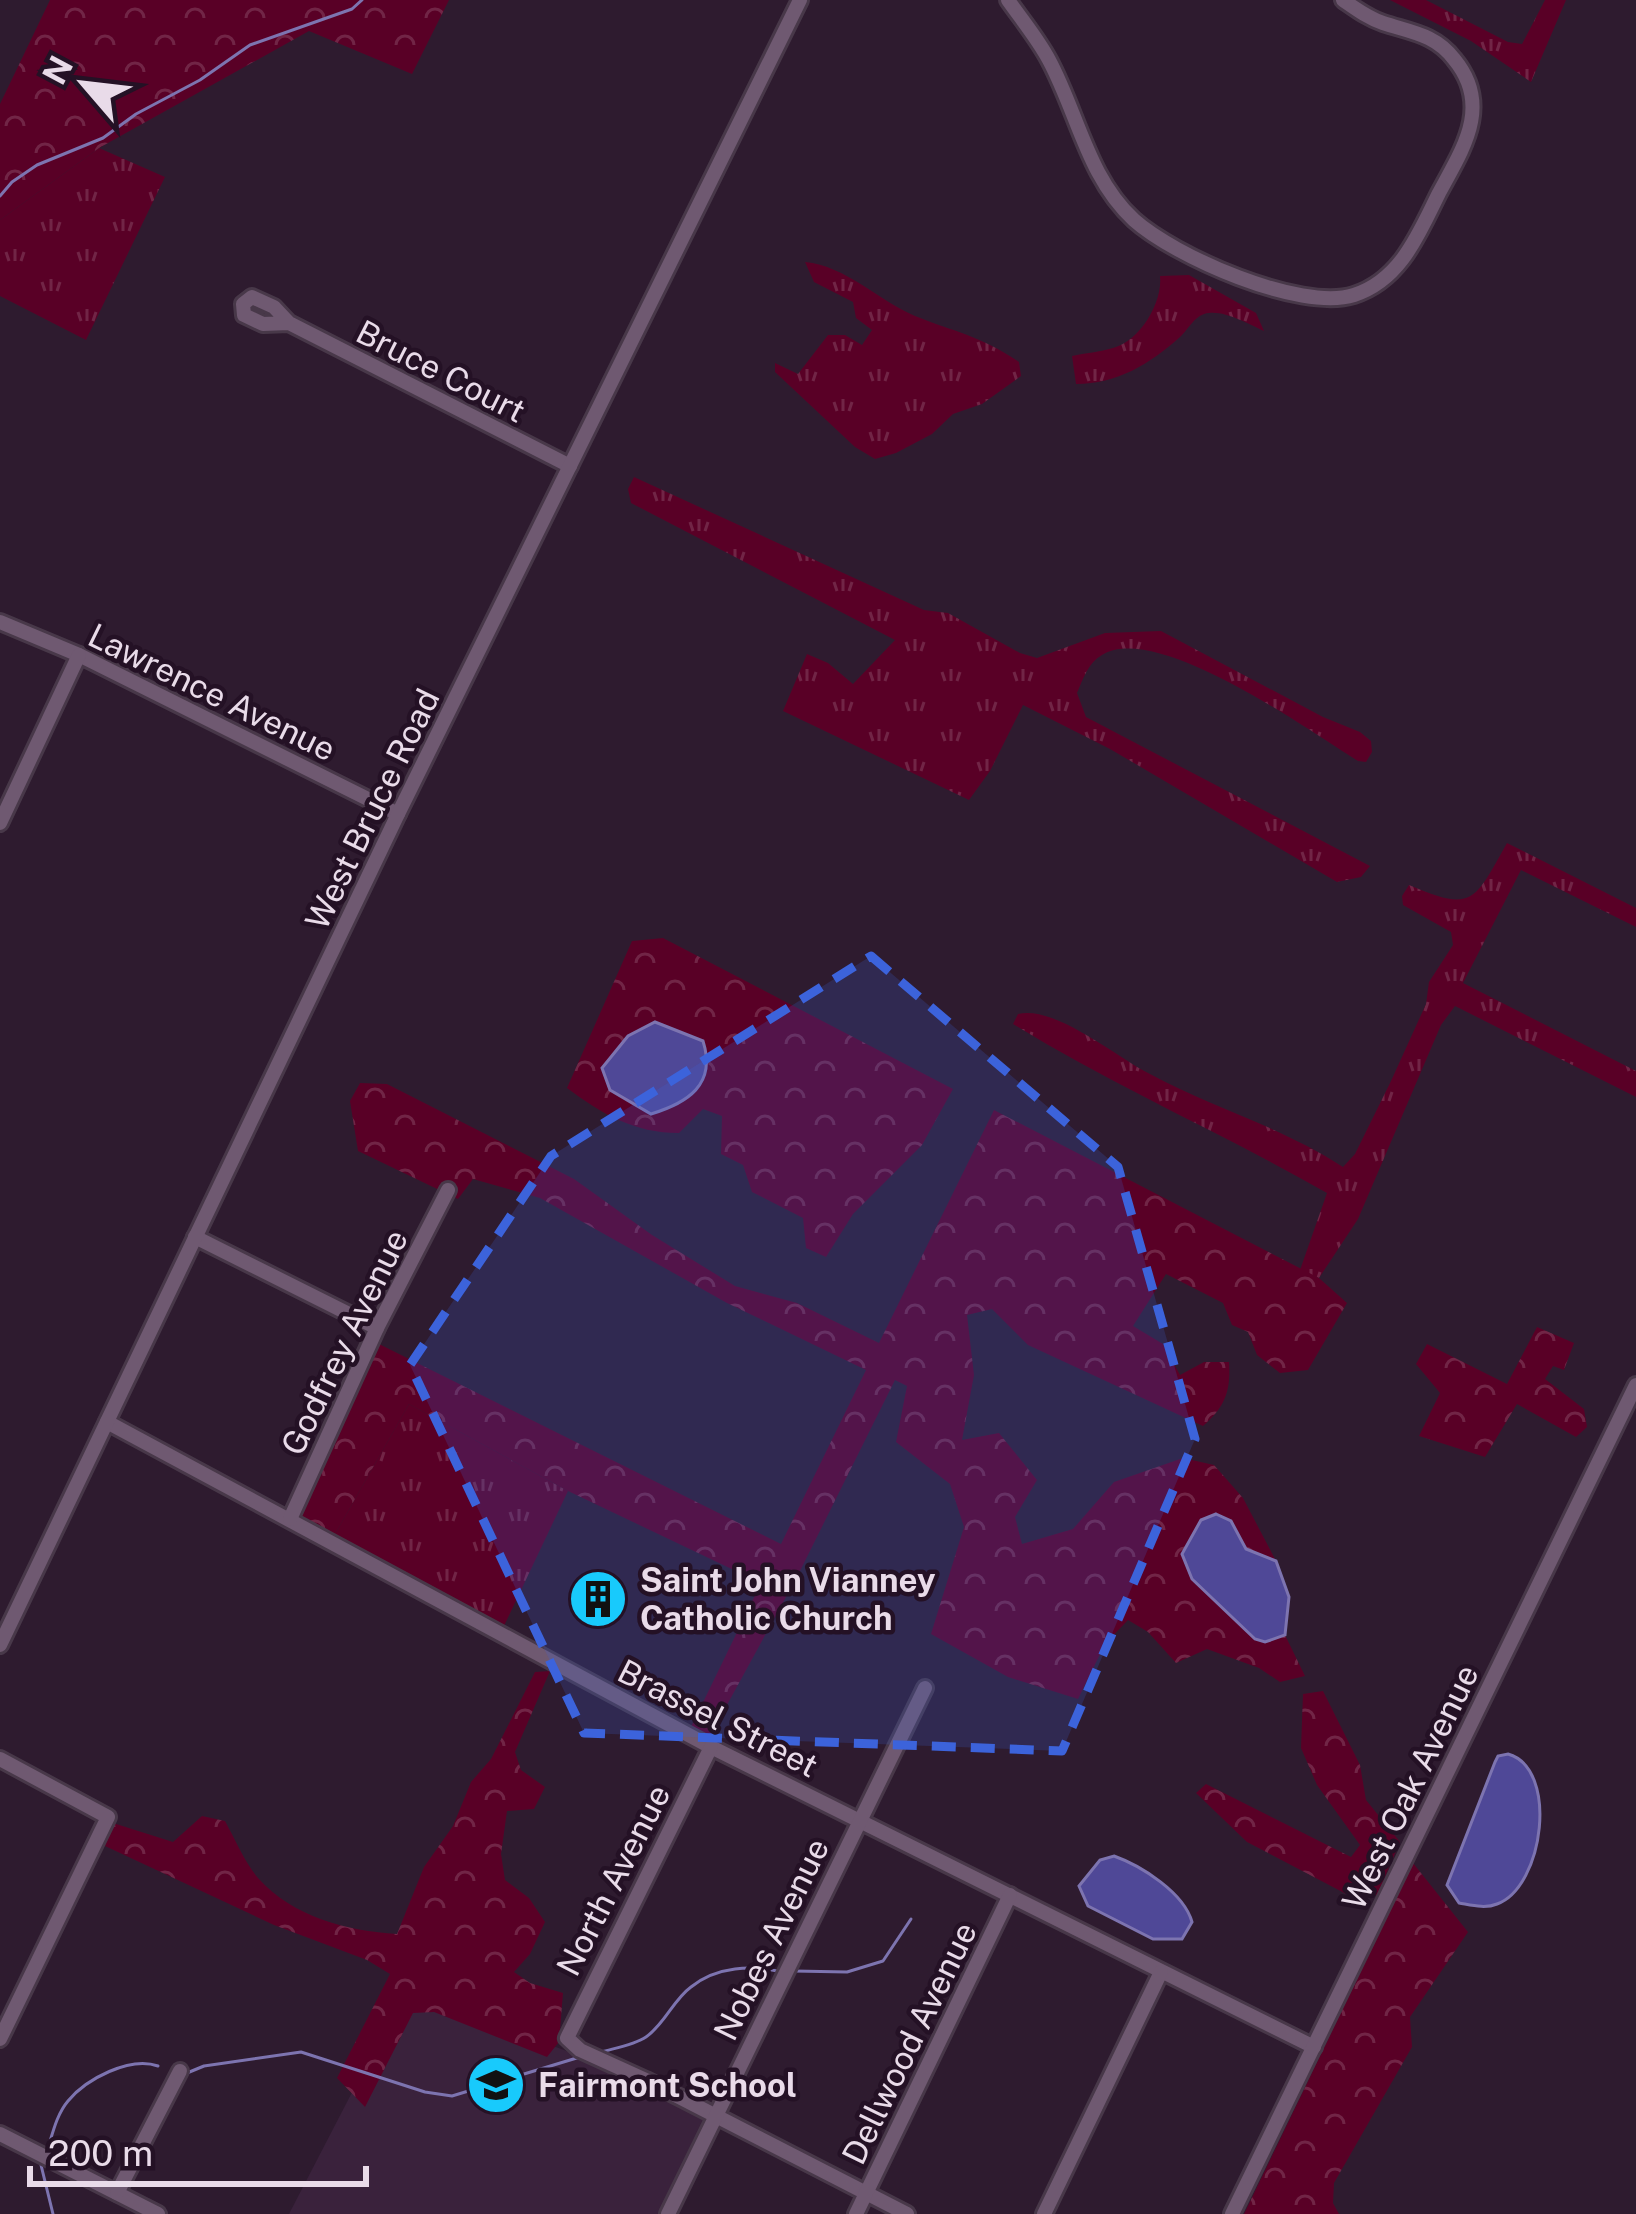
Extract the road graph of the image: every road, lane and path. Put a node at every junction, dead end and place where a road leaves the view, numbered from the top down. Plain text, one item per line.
1 (800, 0) edge
2 (1008, 0) edge
3 (1343, 0) edge
4 (289, 323) dead end
5 (570, 466) junction
6 (0, 622) edge
7 (79, 655) junction
8 (398, 814) junction
9 (0, 823) edge
10 (448, 1190) dead end
11 (195, 1237) junction
12 (377, 1328) junction
13 (1636, 1385) edge
14 (107, 1422) junction
15 (290, 1519) junction
16 (0, 1645) edge
17 (925, 1688) dead end
18 (711, 1747) junction
19 (0, 1759) edge
20 (859, 1818) junction
21 (1010, 1895) junction
22 (1161, 1972) junction
23 (0, 2039) edge
24 (1314, 2047) junction
25 (180, 2071) dead end
26 (716, 2116) junction
27 (0, 2134) edge
28 (117, 2193) junction
29 (866, 2194) junction
30 (158, 2214) edge
31 (668, 2214) edge
32 (856, 2214) edge
33 (907, 2214) edge
34 (1044, 2214) edge
35 (1232, 2214) edge

1 - 5 street, West Bruce Road
2 - 3 street
4 - 5 street, Bruce Court
5 - 8 street, West Bruce Road
6 - 7 street, Lawrence Avenue
7 - 8 street, Lawrence Avenue
7 - 9 street
8 - 11 street, West Bruce Road
10 - 12 street, Godfrey Avenue
11 - 12 street
11 - 14 street, West Bruce Road
12 - 15 street, Godfrey Avenue
13 - 24 street, West Oak Avenue
14 - 15 street, Brassel Street
14 - 16 street, West Bruce Road
15 - 18 street, Brassel Street
17 - 20 street, Nobes Avenue
18 - 20 street, Brassel Street
18 - 26 street, North Avenue
19 - 23 street
20 - 21 street, Brassel Street
20 - 26 street, Nobes Avenue
21 - 22 street, Brassel Street
21 - 29 street, Dellwood Avenue
22 - 24 street, Brassel Street
22 - 34 street
24 - 35 street, West Oak Avenue
25 - 28 street
26 - 29 street
26 - 31 street, Nobes Avenue
27 - 28 street
28 - 30 street
29 - 32 street, Dellwood Avenue
29 - 33 street

